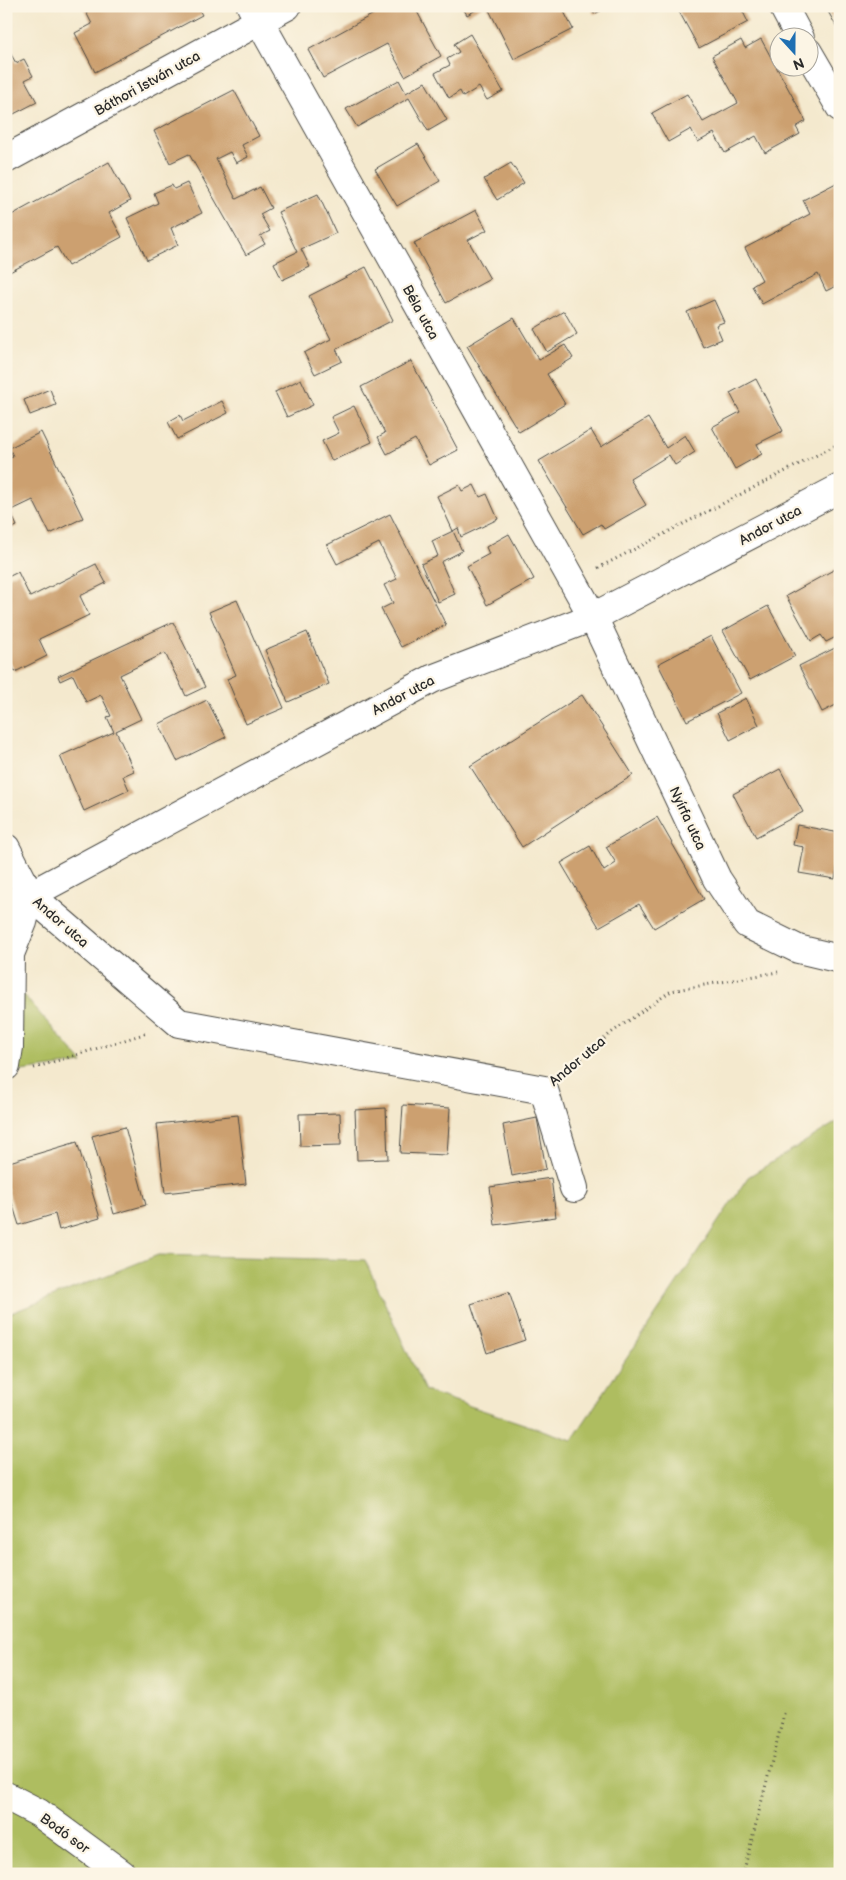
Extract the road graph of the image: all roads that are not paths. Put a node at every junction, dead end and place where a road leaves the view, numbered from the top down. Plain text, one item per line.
1 (287, 6) edge
2 (782, 6) edge
3 (255, 14) edge
4 (794, 28) edge
5 (818, 69) edge
6 (840, 107) edge
7 (6, 159) edge
8 (840, 488) edge
9 (593, 617) junction
10 (6, 848) edge
11 (18, 899) edge
12 (840, 959) edge
13 (6, 1066) edge
14 (574, 1188) dead end
15 (6, 1796) edge
16 (122, 1874) edge

1 - 3 street, Báthori István utca
2 - 4 street
3 - 7 street, Báthori István utca
3 - 9 street, Béla utca
5 - 6 street
8 - 9 street, Andor utca
9 - 11 street, Andor utca
9 - 12 street, Nyírfa utca
10 - 11 street
11 - 13 street
11 - 14 street, Andor utca
15 - 16 street, Bodó sor

